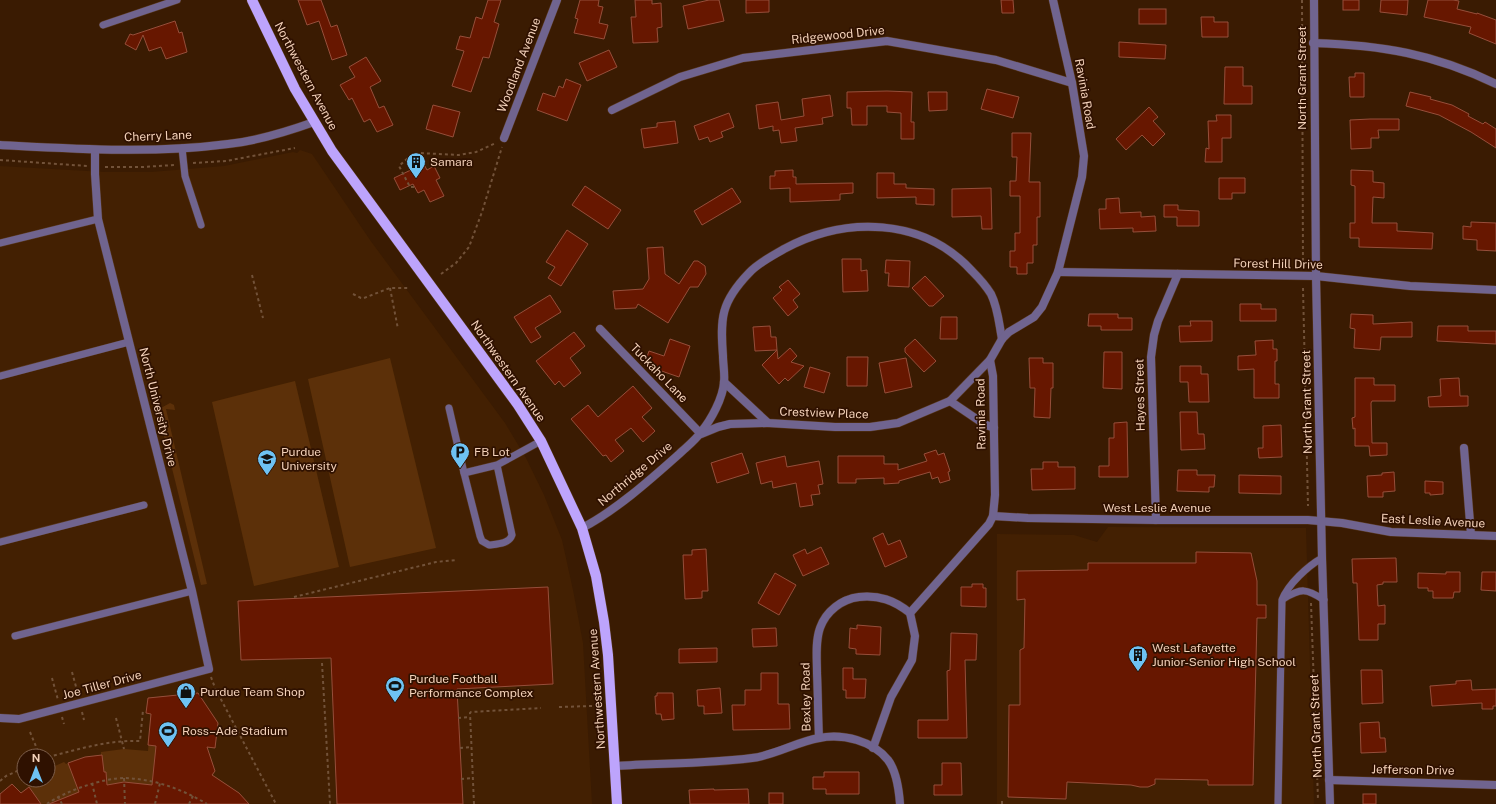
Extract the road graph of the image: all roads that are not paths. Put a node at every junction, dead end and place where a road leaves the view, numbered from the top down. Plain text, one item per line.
1 (177, 0) edge
2 (252, 0) edge
3 (557, 0) edge
4 (1054, 0) edge
5 (1314, 0) edge
6 (103, 25) dead end
7 (1313, 43) junction
8 (1072, 83) junction
9 (1496, 84) edge
10 (612, 110) dead end
11 (314, 122) junction
12 (504, 138) road end
13 (0, 145) edge
14 (182, 148) junction
15 (95, 150) junction
16 (98, 219) junction
17 (200, 225) dead end
18 (0, 243) edge
19 (1058, 272) junction
20 (1178, 274) junction
21 (1316, 276) junction
22 (1496, 290) edge
23 (600, 329) dead end
24 (1002, 339) junction
25 (129, 342) junction
26 (990, 360) junction
27 (0, 376) edge
28 (724, 382) junction
29 (950, 401) junction
30 (449, 408) dead end
31 (768, 423) junction
32 (994, 428) junction
33 (700, 434) junction
34 (541, 441) junction
35 (1464, 448) dead end
36 (497, 465) junction
37 (464, 473) junction
38 (144, 505) dead end
39 (993, 516) junction
40 (1156, 520) junction
41 (1321, 521) junction
42 (582, 528) junction
43 (1472, 535) junction
44 (1496, 536) edge
45 (0, 542) edge
46 (1322, 558) junction
47 (192, 591) junction
48 (1282, 600) junction
49 (1324, 600) junction
50 (910, 613) junction
51 (15, 636) dead end
52 (209, 669) joint
53 (0, 718) edge
54 (819, 738) junction
55 (873, 748) junction
56 (615, 766) junction
57 (1329, 780) junction
58 (1496, 784) edge
59 (617, 804) edge
60 (900, 804) edge
61 (1278, 804) edge
62 (1330, 804) edge

1 - 6 lane
2 - 11 main road, Northwestern Avenue
3 - 12 street, Woodland Avenue
4 - 8 street, Ravinia Road
5 - 7 street, North Grant Street
7 - 9 street
7 - 21 street, North Grant Street
8 - 10 street, Ridgewood Drive
8 - 19 street, Ravinia Road
11 - 14 street, Cherry Lane
11 - 34 main road, Northwestern Avenue
13 - 15 street, Cherry Lane
14 - 15 street, Cherry Lane
14 - 17 lane
15 - 16 street, North University Drive
16 - 18 lane
16 - 25 street, North University Drive
19 - 20 street, Forest Hill Drive
19 - 24 street, Ravinia Road
20 - 21 street, Forest Hill Drive
20 - 40 street, Hayes Street
21 - 22 street, Forest Hill Drive
21 - 41 street, North Grant Street
23 - 33 street, Tuckaho Lane
24 - 26 street, Ravinia Road
24 - 28 street, Northridge Drive
25 - 27 lane
25 - 47 street, North University Drive
26 - 29 street, Crestview Place
26 - 32 street, Ravinia Road
28 - 31 street, Crestview Place
28 - 33 street, Northridge Drive
29 - 31 street, Crestview Place
29 - 32 street
30 - 37 lane
31 - 33 street, Northridge Drive
32 - 39 street, Ravinia Road
33 - 42 street, Northridge Drive
34 - 36 lane
34 - 42 main road, Northwestern Avenue
35 - 43 street
36 - 37 lane
36 - 37 lane
38 - 45 lane
39 - 40 street, West Leslie Avenue
39 - 50 street
40 - 41 street, West Leslie Avenue
41 - 43 street, East Leslie Avenue
41 - 46 street, North Grant Street
42 - 56 main road, Northwestern Avenue
43 - 44 street, East Leslie Avenue
46 - 48 lane
46 - 49 street, North Grant Street
47 - 51 lane
47 - 52 street, North University Drive
48 - 49 lane
48 - 61 lane
49 - 57 street, North Grant Street
50 - 54 street, Bexley Road
50 - 55 street
52 - 53 street, Joe Tiller Drive
54 - 55 street
54 - 56 street, Bexley Road
55 - 60 street
56 - 59 main road, Northwestern Avenue
57 - 58 street, Jefferson Drive
57 - 62 street, North Grant Street

